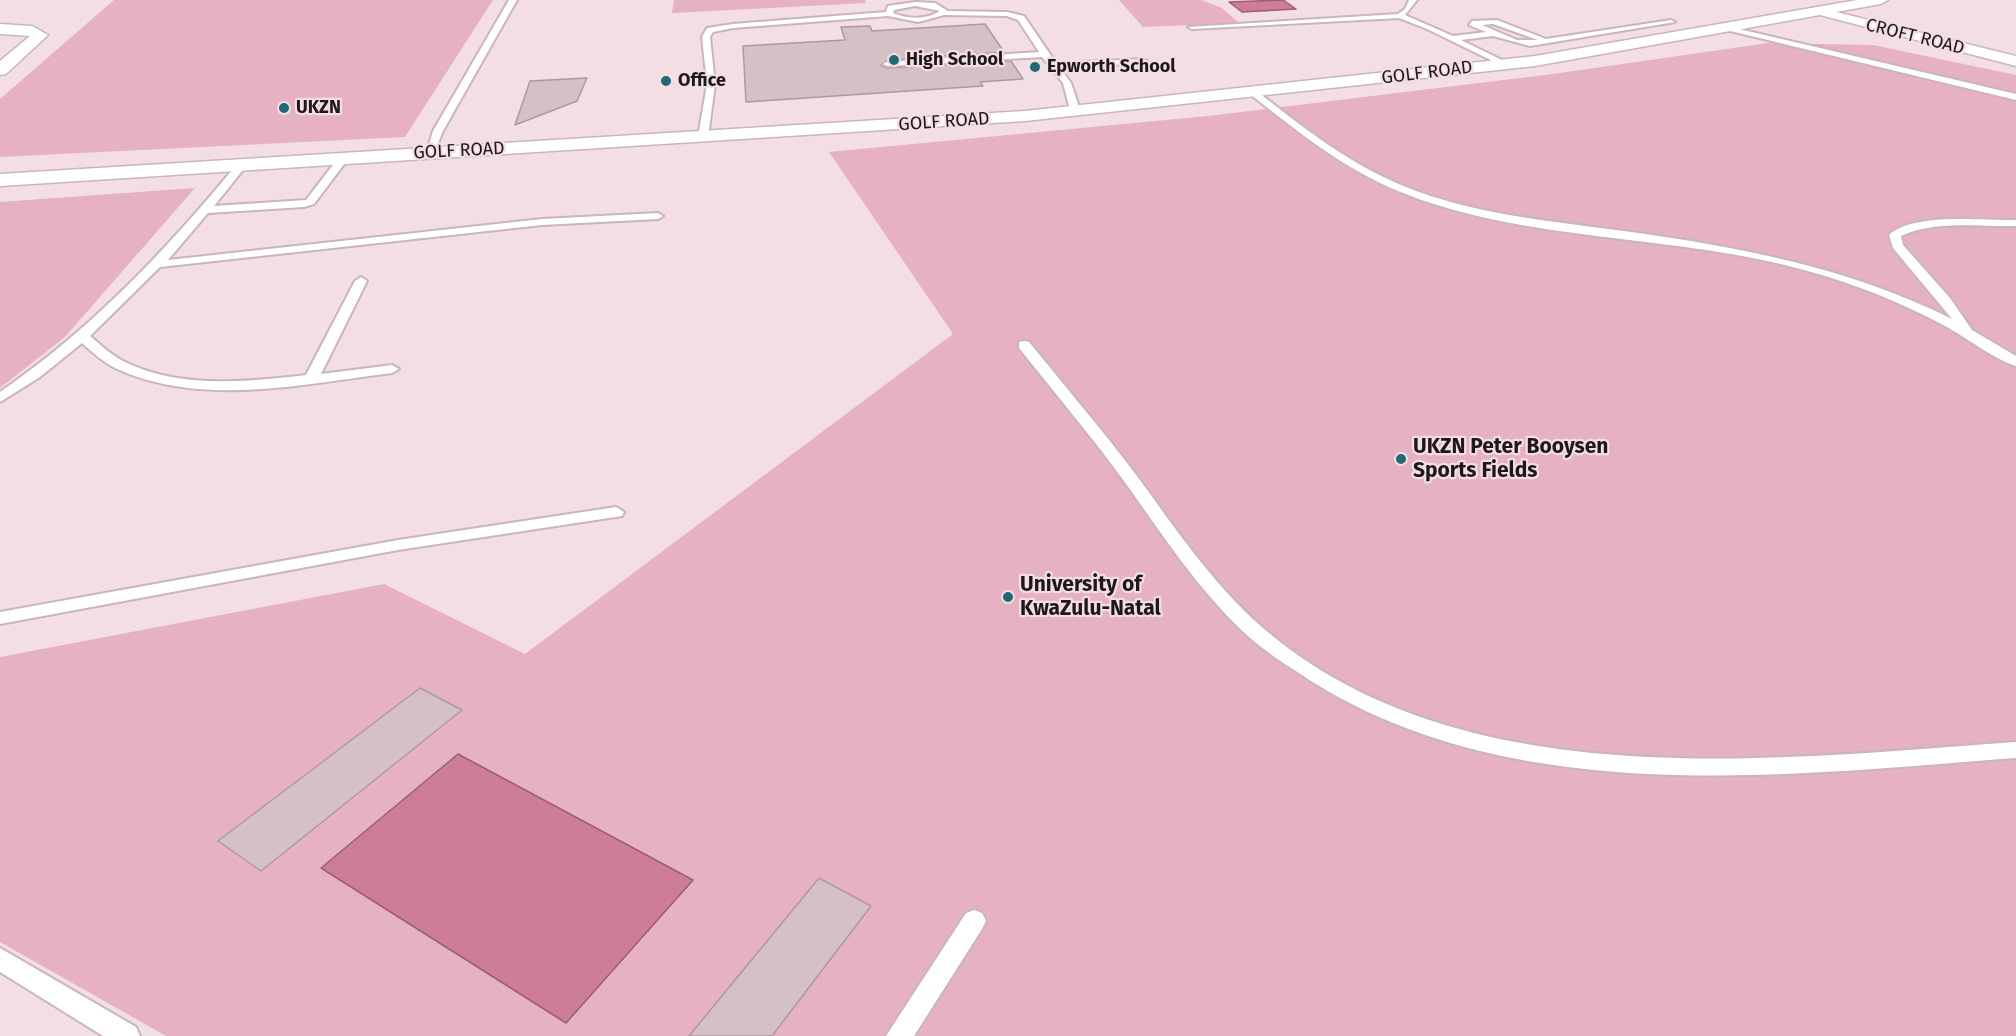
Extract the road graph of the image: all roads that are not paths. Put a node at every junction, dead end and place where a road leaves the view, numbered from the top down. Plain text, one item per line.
1 (513, 0) edge
2 (1413, 0) edge
3 (1881, 0) edge
4 (914, 2) edge
5 (1784, 3) dead end
6 (1815, 11) junction
7 (944, 13) junction
8 (889, 14) junction
9 (1400, 16) junction
10 (1671, 22) dead end
11 (1192, 27) dead end
12 (1725, 27) junction
13 (0, 29) edge
14 (1494, 34) junction
15 (1453, 38) junction
16 (1548, 41) junction
17 (1044, 54) junction
18 (1143, 61) dead end
19 (2016, 61) edge
20 (887, 64) dead end
21 (1505, 64) junction
22 (1055, 66) junction
23 (0, 70) edge
24 (1254, 93) junction
25 (2016, 97) edge
26 (1075, 110) junction
27 (703, 137) junction
28 (429, 153) junction
29 (343, 159) junction
30 (242, 165) junction
31 (0, 180) edge
32 (204, 210) junction
33 (658, 216) dead end
34 (2016, 223) edge
35 (159, 264) junction
36 (361, 281) dead end
37 (1969, 335) junction
38 (84, 338) junction
39 (1024, 345) dead end
40 (2016, 362) edge
41 (392, 369) dead end
42 (312, 378) junction
43 (0, 398) edge
44 (616, 512) dead end
45 (0, 618) edge
46 (2016, 750) edge
47 (974, 921) dead end
48 (0, 959) edge
49 (128, 1036) edge
50 (899, 1036) edge

1 - 28 lane
2 - 9 lane
3 - 6 street, GOLF ROAD
4 - 7 lane
4 - 8 lane
5 - 6 street, CROFT ROAD
6 - 12 street, GOLF ROAD
6 - 19 street, CROFT ROAD
7 - 8 lane
7 - 17 lane
8 - 27 lane
9 - 11 lane
9 - 15 lane
10 - 16 lane
12 - 21 street, GOLF ROAD
12 - 25 lane
13 - 23 street
14 - 15 lane
14 - 16 lane
14 - 16 lane
15 - 21 lane
17 - 20 lane
17 - 22 lane
18 - 22 lane
21 - 24 street, GOLF ROAD
22 - 26 lane
24 - 26 street, GOLF ROAD
24 - 37 lane
26 - 27 street, GOLF ROAD
27 - 28 street, GOLF ROAD
28 - 29 street, GOLF ROAD
29 - 30 street, GOLF ROAD
29 - 32 lane
30 - 31 street, GOLF ROAD
30 - 32 lane
32 - 35 lane
33 - 35 lane
34 - 37 lane
35 - 38 lane
36 - 42 lane
37 - 40 lane
38 - 42 lane
38 - 43 lane
39 - 46 lane
41 - 42 lane
44 - 45 lane
47 - 50 lane
48 - 49 lane

